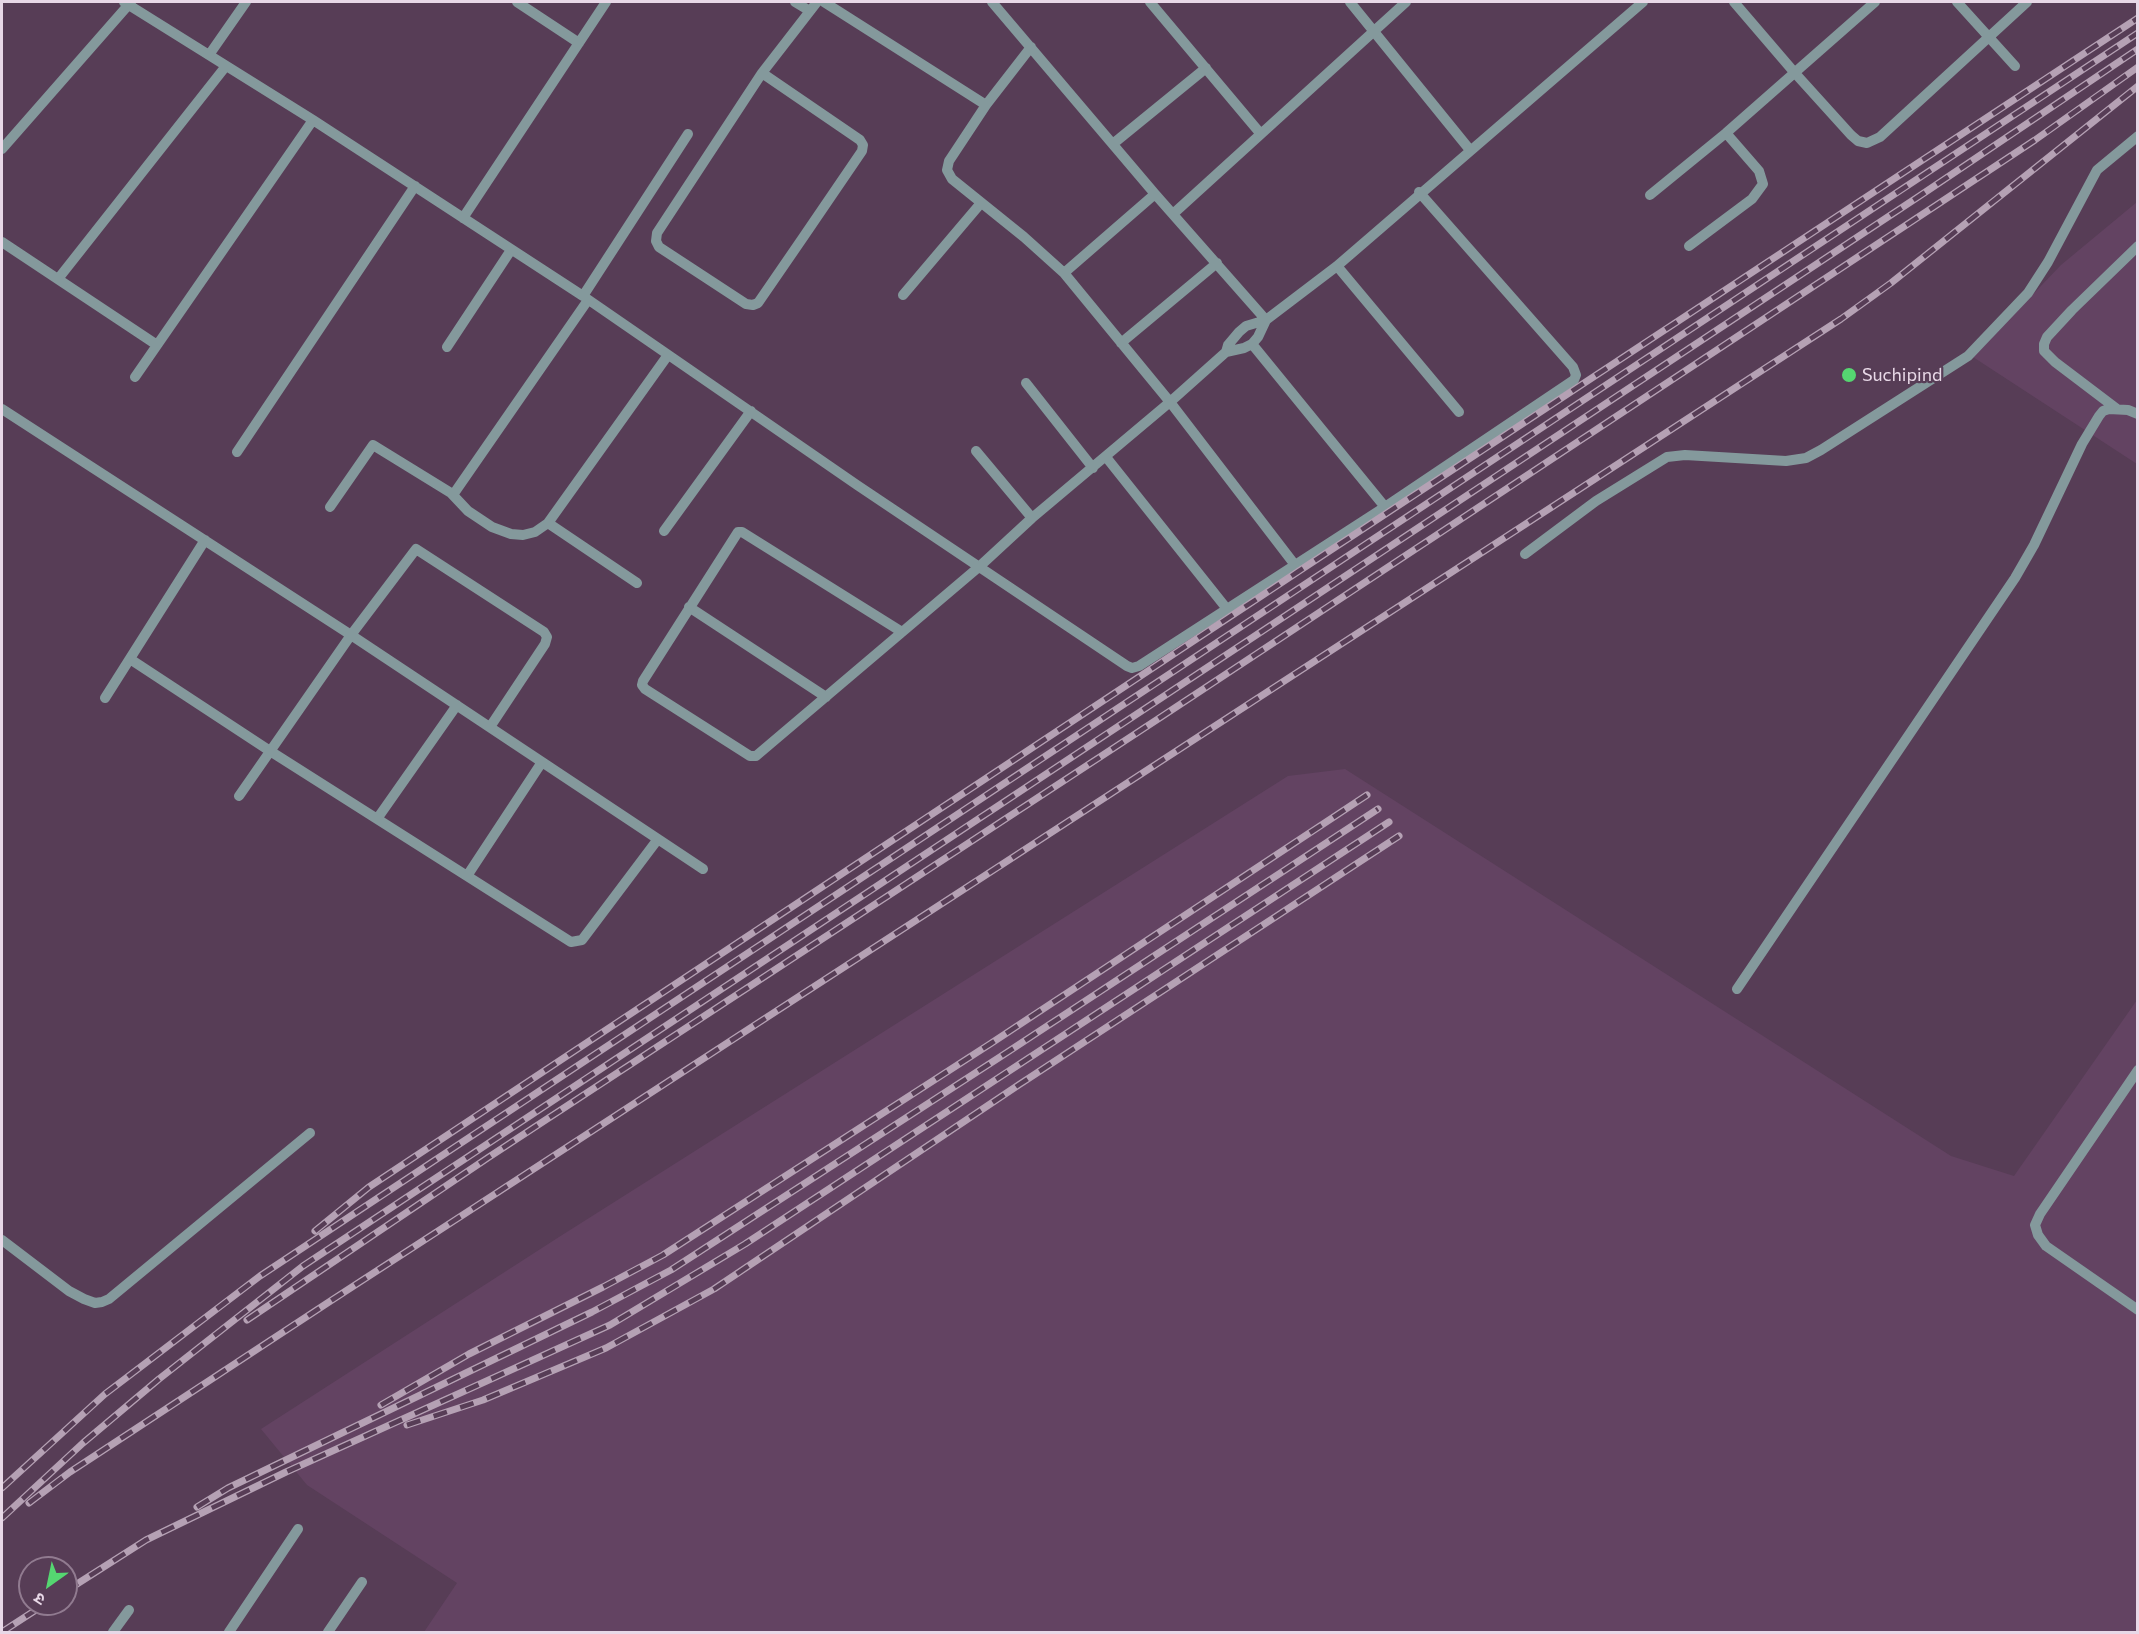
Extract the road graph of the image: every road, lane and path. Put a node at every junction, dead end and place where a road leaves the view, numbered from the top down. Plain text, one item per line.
1 (128, 2) edge
2 (246, 2) edge
3 (517, 2) edge
4 (606, 2) edge
5 (795, 2) edge
6 (817, 2) edge
7 (824, 2) edge
8 (992, 2) edge
9 (1150, 2) edge
10 (1350, 2) edge
11 (1406, 2) edge
12 (1643, 2) edge
13 (1734, 2) edge
14 (1875, 2) edge
15 (1957, 2) edge
16 (2027, 2) edge
17 (810, 11) junction
18 (1374, 30) junction
19 (1988, 36) junction
20 (579, 43) junction
21 (1031, 46) junction
22 (209, 55) junction
23 (226, 66) junction
24 (2015, 66) dead end
25 (1206, 68) junction
26 (1794, 72) junction
27 (762, 73) junction
28 (986, 105) junction
29 (313, 120) junction
30 (1260, 133) junction
31 (1726, 133) junction
32 (688, 134) dead end
33 (2138, 136) edge
34 (1114, 143) junction
35 (2, 149) edge
36 (1470, 150) junction
37 (415, 186) junction
38 (1419, 192) junction
39 (1155, 194) junction
40 (1650, 195) dead end
41 (981, 203) junction
42 (1173, 214) junction
43 (463, 218) junction
44 (2, 242) edge
45 (1689, 246) dead end
46 (2138, 246) edge
47 (511, 250) junction
48 (1217, 262) junction
49 (1336, 266) junction
50 (1064, 273) junction
51 (58, 279) junction
52 (903, 295) dead end
53 (585, 298) junction
54 (1266, 320) junction
55 (1121, 343) junction
56 (1252, 344) junction
57 (157, 345) junction
58 (447, 347) dead end
59 (1226, 352) junction
60 (668, 355) junction
61 (135, 377) dead end
62 (1026, 383) dead end
63 (1170, 402) junction
64 (2, 409) edge
65 (2117, 409) junction
66 (751, 411) junction
67 (1458, 412) dead end
68 (2138, 414) edge
69 (976, 451) dead end
70 (237, 452) dead end
71 (1106, 457) junction
72 (1092, 468) junction
73 (451, 493) junction
74 (330, 507) dead end
75 (1384, 507) junction
76 (1032, 518) junction
77 (548, 523) junction
78 (664, 531) dead end
79 (205, 540) junction
80 (1525, 554) dead end
81 (1295, 565) junction
82 (980, 566) junction
83 (637, 583) dead end
84 (689, 607) junction
85 (1227, 609) junction
86 (902, 632) junction
87 (351, 635) junction
88 (130, 659) junction
89 (826, 697) junction
90 (105, 698) dead end
91 (457, 705) junction
92 (490, 727) junction
93 (270, 751) junction
94 (542, 762) junction
95 (239, 796) dead end
96 (377, 819) junction
97 (658, 838) junction
98 (703, 869) dead end
99 (467, 876) junction
100 (1737, 989) dead end
101 (2138, 1070) edge
102 (310, 1133) dead end
103 (2, 1240) edge
104 (2138, 1311) edge
105 (298, 1529) dead end
106 (362, 1582) dead end
107 (129, 1610) dead end
108 (113, 1632) edge
109 (229, 1632) edge
110 (328, 1632) edge

1 - 22 street
1 - 35 street
2 - 22 street
3 - 20 street
4 - 20 street
5 - 17 street
6 - 17 street
7 - 28 street
8 - 21 street
9 - 25 street
10 - 18 street
11 - 18 street
12 - 36 street
13 - 26 street
14 - 26 street
15 - 19 street
16 - 19 street
17 - 27 street
18 - 30 street
18 - 36 street
19 - 24 street
19 - 26 street
20 - 43 street
21 - 28 street
21 - 34 street
22 - 23 street
23 - 29 street
23 - 51 street
25 - 30 street
25 - 34 street
26 - 31 street
27 - 27 street
28 - 41 street
29 - 37 street
29 - 57 street
30 - 42 street
31 - 40 street
31 - 45 street
32 - 53 street
33 - 80 street
34 - 39 street
36 - 38 street
37 - 43 street
37 - 70 street
38 - 49 street
38 - 75 street
39 - 42 street
39 - 50 street
41 - 50 street
41 - 52 street
42 - 48 street
43 - 47 street
44 - 51 street
46 - 65 street
47 - 53 street
47 - 58 street
48 - 54 street
48 - 55 street
49 - 54 street
49 - 67 street
50 - 55 street
51 - 57 street
53 - 60 street
53 - 73 street
54 - 56 street
54 - 59 street
55 - 63 street
56 - 59 street
56 - 75 street
57 - 61 street
59 - 63 street
60 - 66 street
60 - 77 street
62 - 72 street
63 - 71 street
63 - 81 street
64 - 79 street
65 - 68 street
65 - 100 street
66 - 78 street
66 - 82 street
69 - 76 street
71 - 72 street
71 - 85 street
72 - 76 street
73 - 74 street
73 - 77 street
75 - 81 street
76 - 82 street
77 - 83 street
79 - 87 street
79 - 88 street
81 - 85 street
82 - 85 street
82 - 86 street
84 - 86 street
84 - 89 street
84 - 89 street
86 - 89 street
87 - 91 street
87 - 92 street
87 - 93 street
88 - 90 street
88 - 93 street
91 - 92 street
91 - 96 street
92 - 94 street
93 - 95 street
93 - 96 street
94 - 97 street
94 - 99 street
96 - 99 street
97 - 98 street
97 - 99 street
101 - 104 street
102 - 103 street
105 - 109 street
106 - 110 street
107 - 108 street

